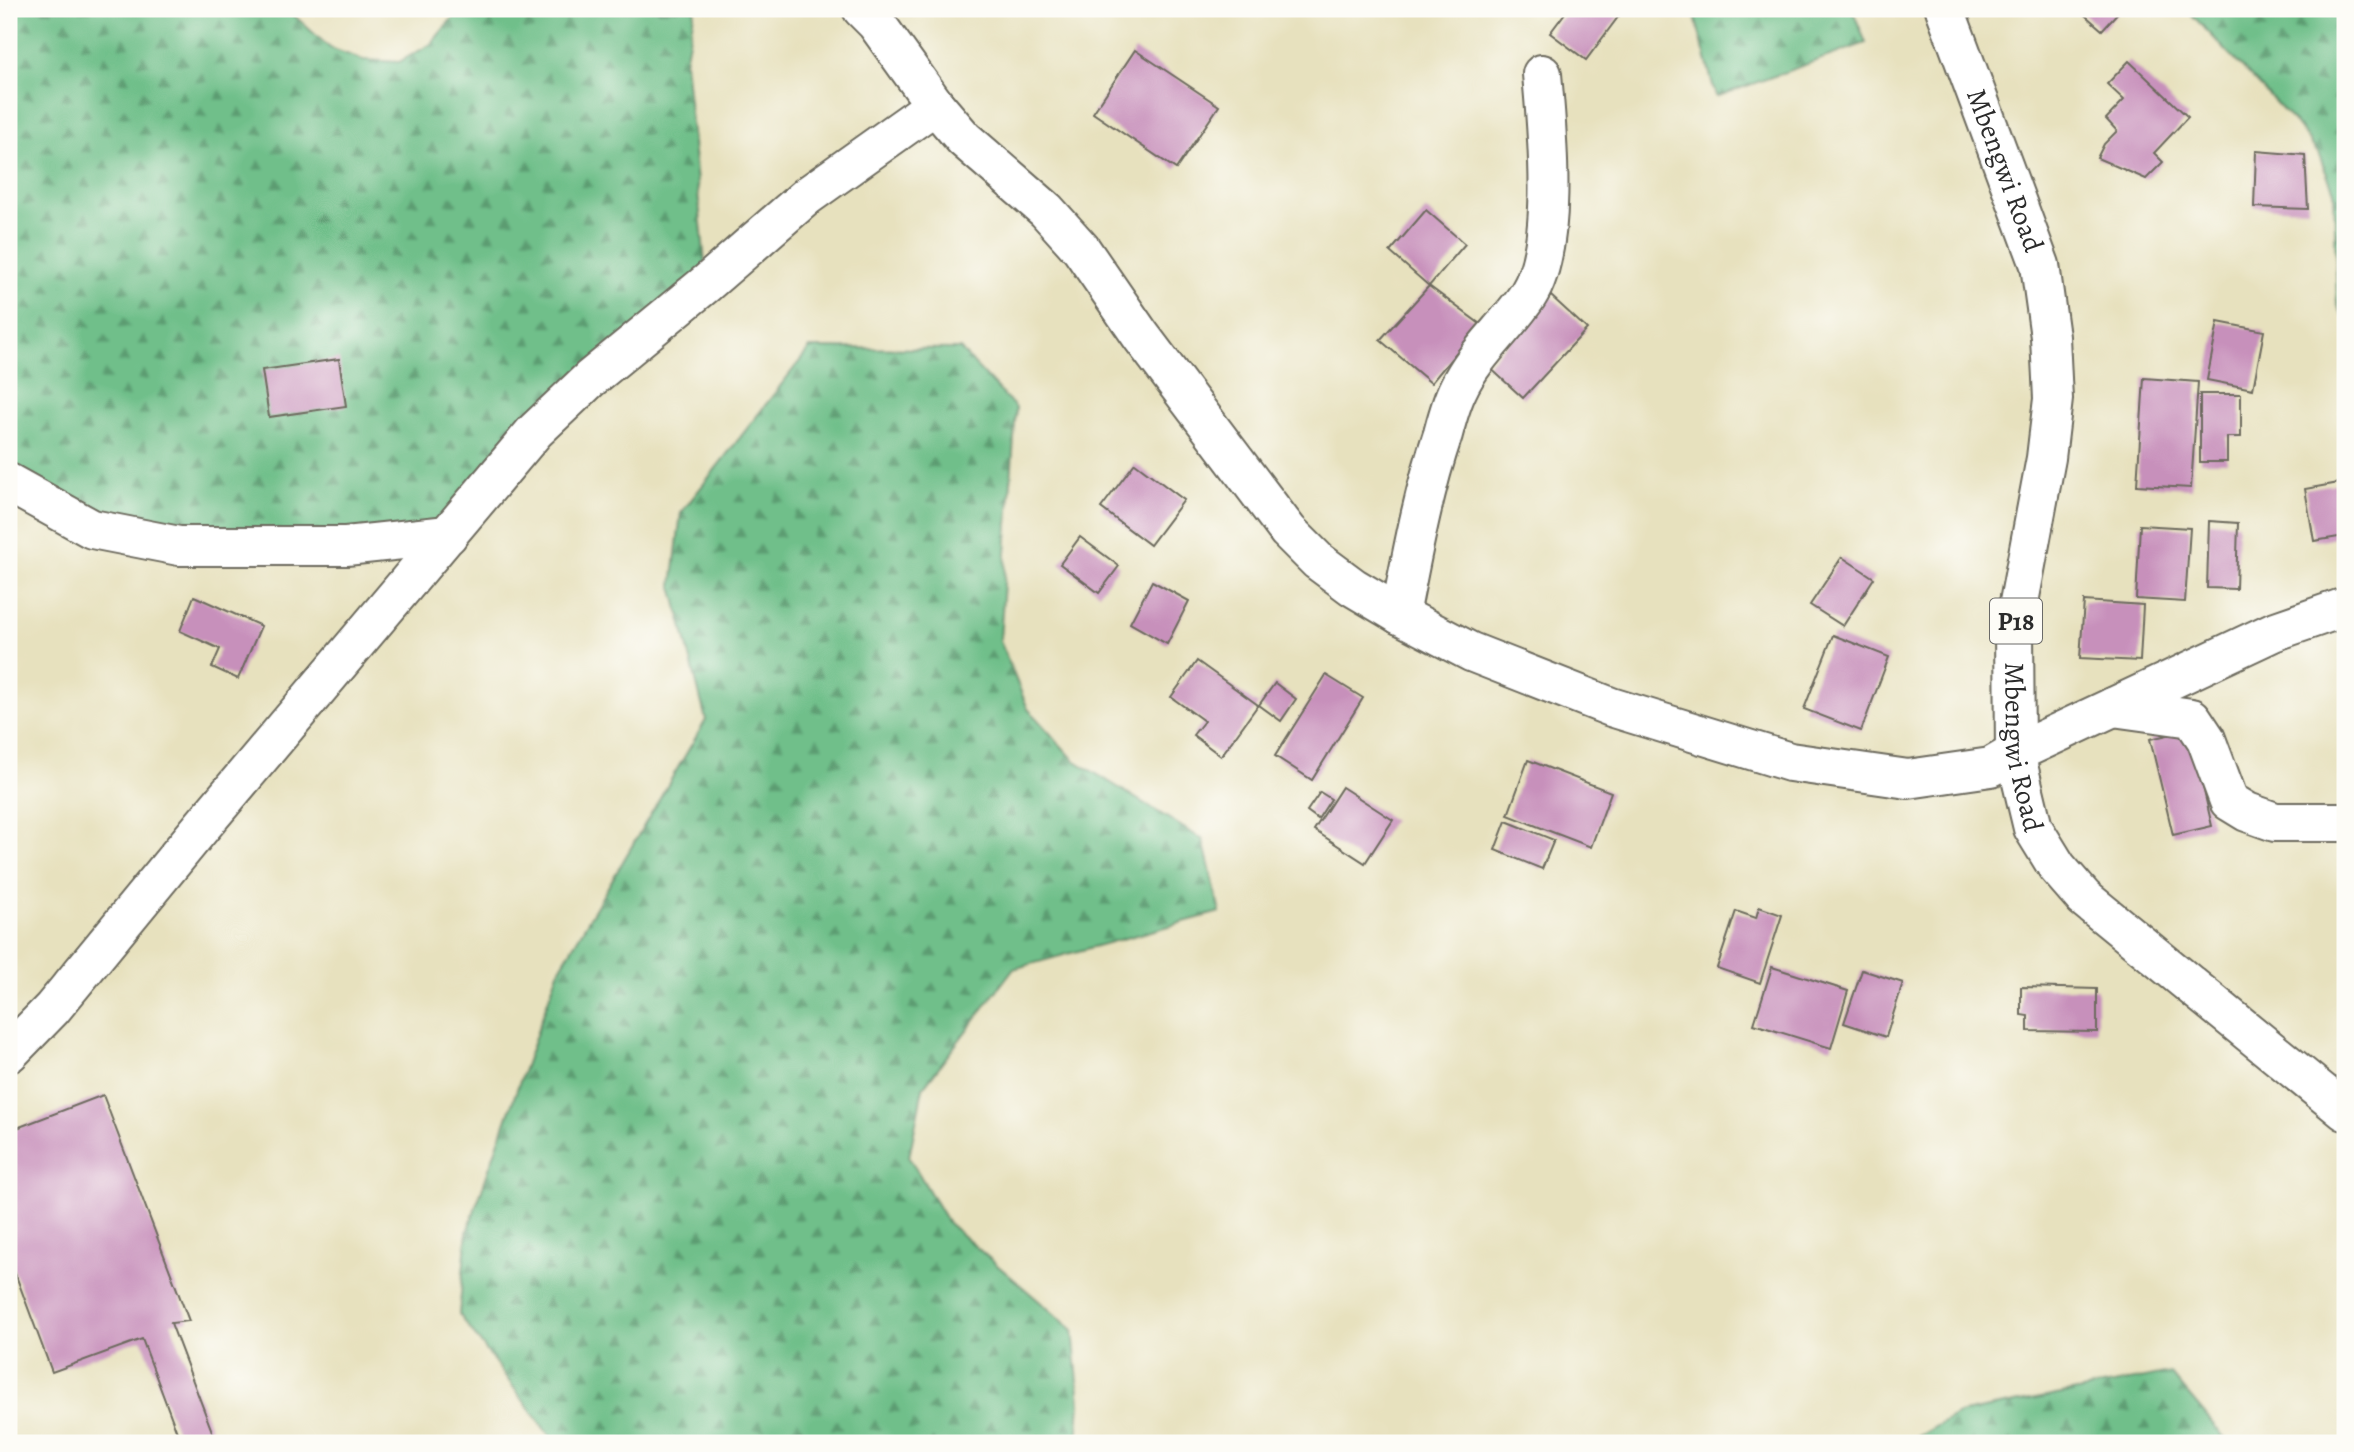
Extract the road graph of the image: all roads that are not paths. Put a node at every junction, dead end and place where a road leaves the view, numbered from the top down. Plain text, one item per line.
1 (862, 9) edge
2 (1945, 9) edge
3 (1542, 74) dead end
4 (935, 105) junction
5 (9, 483) edge
6 (449, 534) junction
7 (2345, 607) edge
8 (1400, 615) junction
9 (2113, 706) junction
10 (2015, 753) junction
11 (2345, 822) edge
12 (9, 1054) edge
13 (2345, 1111) edge

1 - 4 street
2 - 10 street, Mbengwi Road / P18
3 - 8 street
4 - 6 street
4 - 8 street
5 - 6 street
6 - 12 street
7 - 9 street
8 - 10 street
9 - 10 street
9 - 11 street
10 - 13 street, Mbengwi Road / P18

